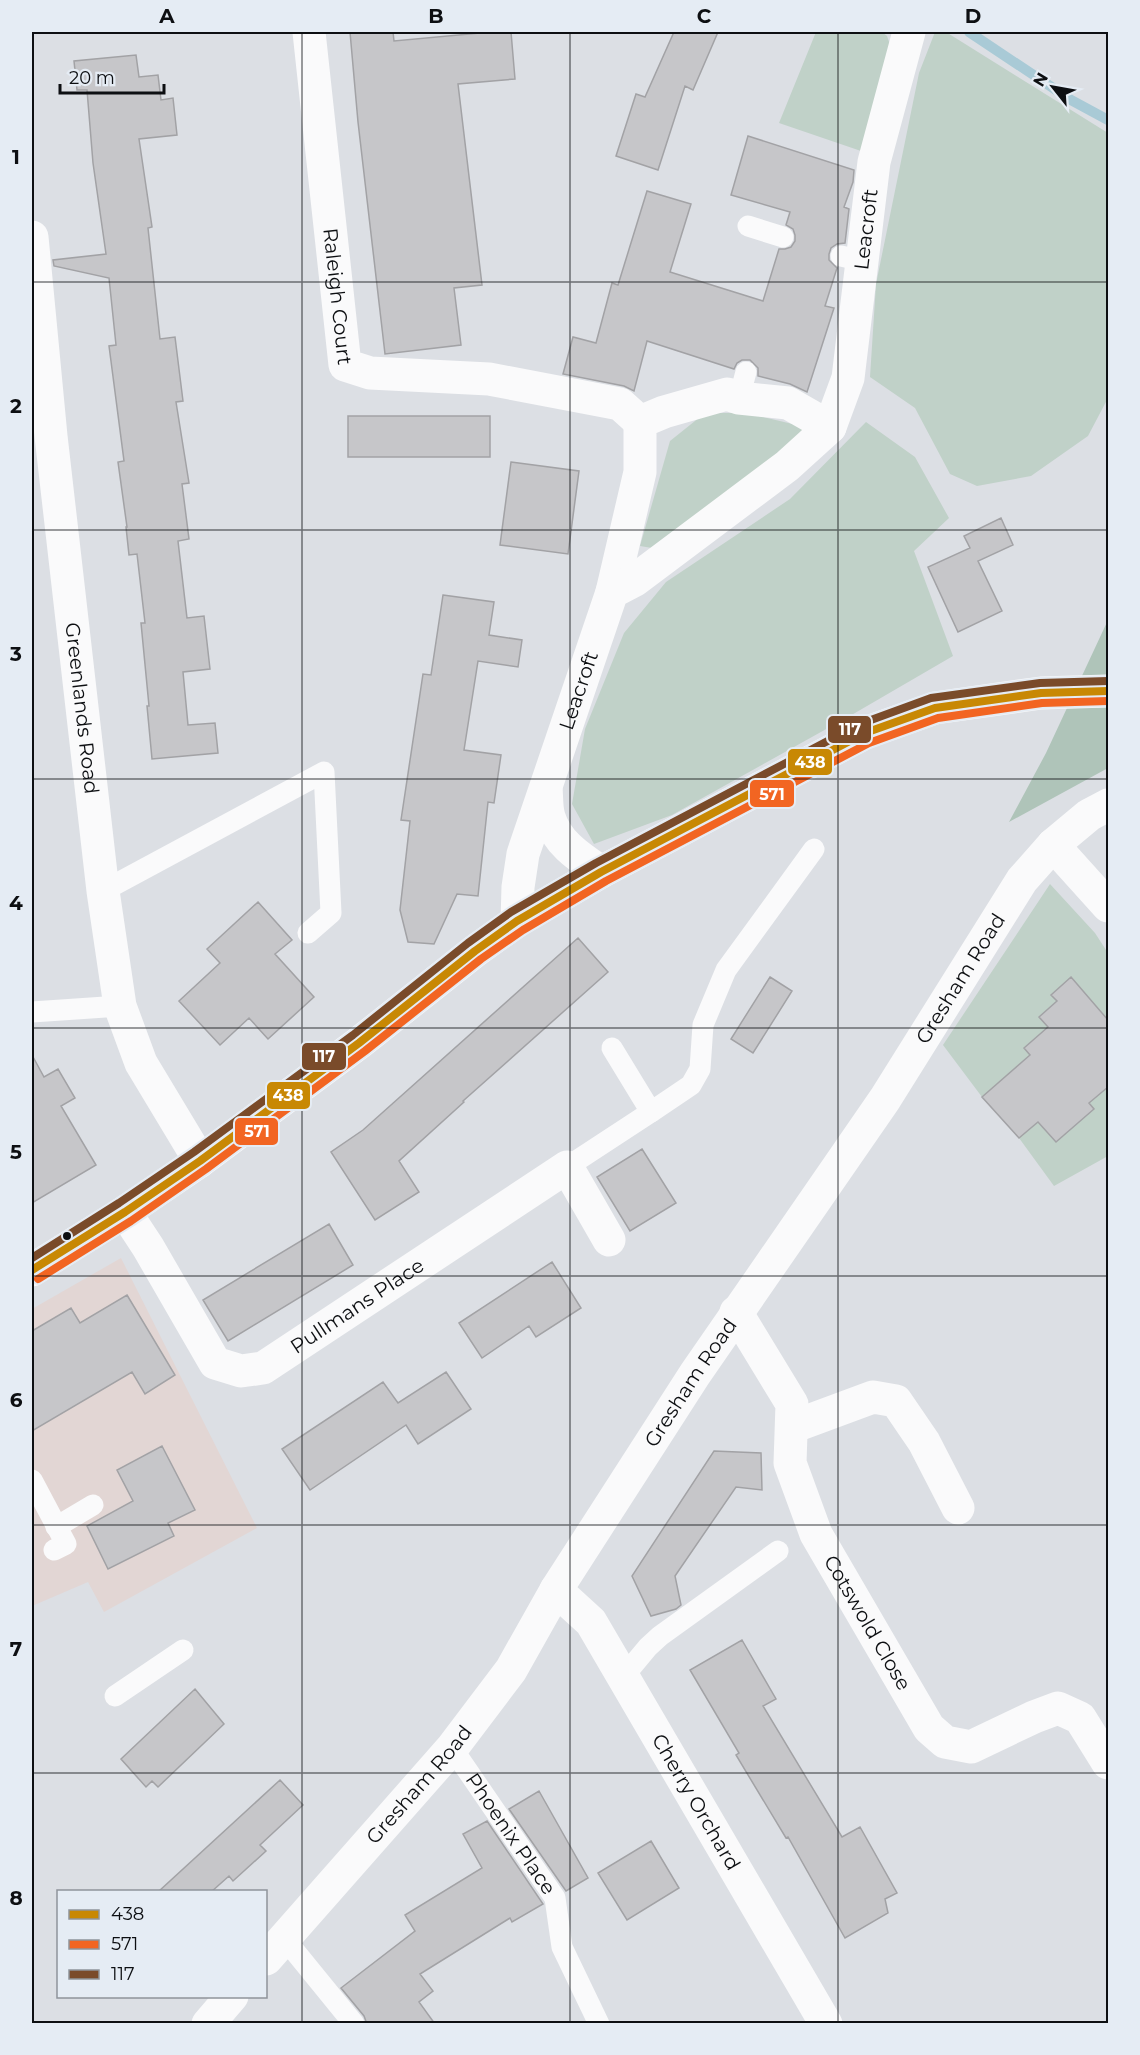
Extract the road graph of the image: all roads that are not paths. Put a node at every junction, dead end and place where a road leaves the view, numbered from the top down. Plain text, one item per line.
1 (309, 32) edge
2 (909, 32) edge
3 (748, 226) dead end
4 (32, 237) edge
5 (783, 237) dead end
6 (640, 422) junction
7 (830, 427) junction
8 (612, 592) junction
9 (1108, 691) edge
10 (546, 788) junction
11 (1108, 805) edge
12 (1053, 844) junction
13 (814, 849) dead end
14 (600, 872) junction
15 (104, 891) junction
16 (1108, 906) edge
17 (517, 921) junction
18 (308, 933) dead end
19 (120, 1006) junction
20 (32, 1012) edge
21 (612, 1048) dead end
22 (651, 1112) junction
23 (200, 1161) junction
24 (567, 1167) junction
25 (125, 1212) junction
26 (609, 1240) dead end
27 (32, 1270) edge
28 (736, 1312) junction
29 (792, 1427) junction
30 (32, 1480) edge
31 (93, 1505) dead end
32 (958, 1508) dead end
33 (56, 1527) junction
34 (54, 1550) dead end
35 (778, 1551) dead end
36 (556, 1590) junction
37 (183, 1650) dead end
38 (623, 1677) junction
39 (114, 1696) dead end
40 (452, 1748) junction
41 (1108, 1763) edge
42 (275, 1948) edge
43 (230, 1998) edge
44 (208, 2024) edge
45 (354, 2024) edge
46 (599, 2024) edge
47 (826, 2024) edge

1 - 6 street, Raleigh Court
2 - 7 street, Leacroft
3 - 5 lane
4 - 15 street, Greenlands Road
6 - 7 street
6 - 8 street, Leacroft
7 - 8 street, Leacroft
8 - 10 street, Leacroft
9 - 14 street
10 - 14 street, Leacroft
10 - 17 street, Leacroft
11 - 12 street, Gresham Road
12 - 16 street
12 - 28 street, Gresham Road
13 - 22 lane
14 - 17 street
15 - 18 lane
15 - 19 street, Greenlands Road
17 - 23 street
19 - 20 lane
19 - 23 street, Greenlands Road
21 - 22 lane
22 - 24 lane
23 - 25 street
24 - 25 street, Pullmans Place
24 - 26 street
25 - 27 street
28 - 29 street, Cotswold Close
28 - 36 street, Gresham Road
29 - 32 street
29 - 41 street, Cotswold Close
30 - 33 lane
31 - 33 lane
33 - 34 lane
35 - 38 lane
36 - 38 street, Cherry Orchard
36 - 40 street, Gresham Road
37 - 39 lane
38 - 47 street, Cherry Orchard
40 - 42 street, Gresham Road
40 - 46 lane, Phoenix Place
42 - 45 lane
43 - 44 street

